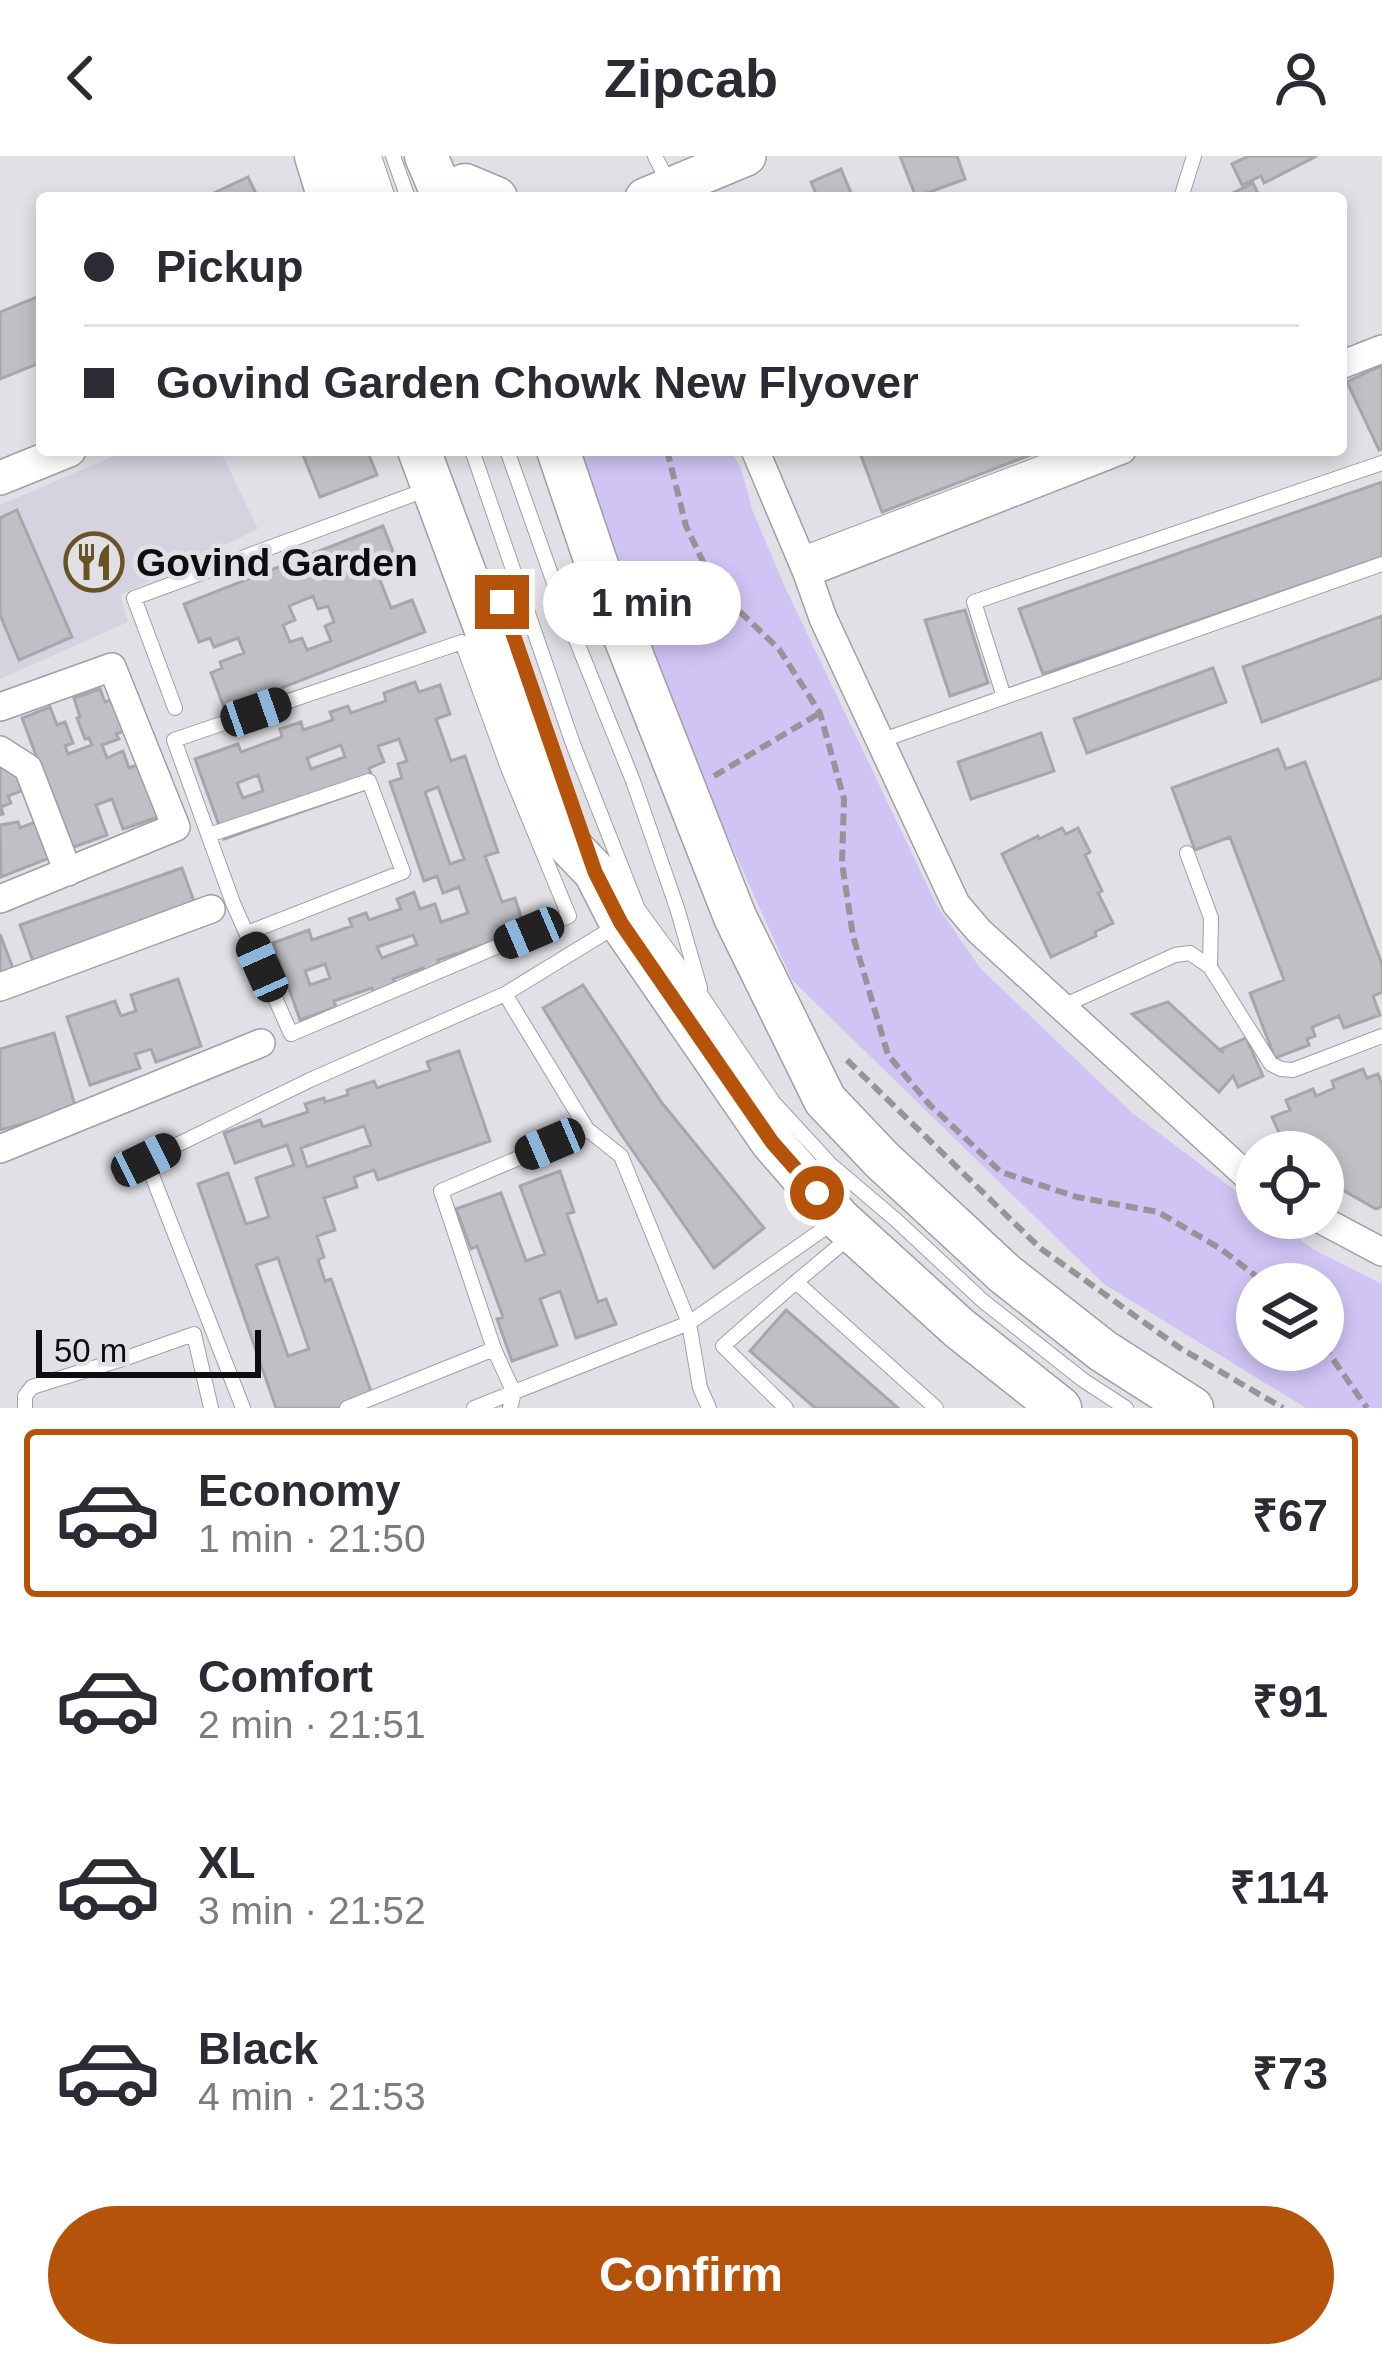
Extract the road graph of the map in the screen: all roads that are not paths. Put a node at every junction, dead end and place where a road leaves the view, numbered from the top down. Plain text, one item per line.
1 (316, 156) edge
2 (346, 156) edge
3 (374, 156) edge
4 (393, 156) edge
5 (425, 156) edge
6 (746, 156) edge
7 (1194, 156) edge
8 (465, 187) edge
9 (653, 187) edge
10 (327, 192) edge
11 (358, 192) edge
12 (386, 192) edge
13 (406, 192) edge
14 (1183, 192) edge
15 (1382, 349) edge
16 (1347, 363) edge
17 (54, 456) edge
18 (474, 456) edge
19 (509, 456) edge
20 (533, 456) edge
21 (560, 456) edge
22 (758, 456) edge
23 (1061, 456) edge
24 (1105, 456) edge
25 (433, 462) edge
26 (1382, 463) edge
27 (0, 478) edge
28 (803, 564) junction
29 (1382, 564) edge
30 (1004, 697) junction
31 (0, 707) edge
32 (175, 708) dead end
33 (880, 741) junction
34 (0, 750) edge
35 (530, 752) junction
36 (209, 836) junction
37 (1187, 853) dead end
38 (68, 872) junction
39 (0, 899) edge
40 (211, 909) dead end
41 (621, 923) junction
42 (247, 933) junction
43 (1210, 967) junction
44 (0, 987) edge
45 (505, 994) junction
46 (704, 998) junction
47 (1062, 1007) junction
48 (1382, 1036) edge
49 (261, 1043) dead end
50 (826, 1100) junction
51 (586, 1129) junction
52 (0, 1149) edge
53 (1236, 1166) edge
54 (847, 1226) junction
55 (1344, 1232) edge
56 (1382, 1252) edge
57 (796, 1282) junction
58 (689, 1323) junction
59 (494, 1349) junction
60 (512, 1401) edge
61 (25, 1408) edge
62 (212, 1408) edge
63 (243, 1408) edge
64 (347, 1408) edge
65 (474, 1408) edge
66 (705, 1408) edge
67 (785, 1408) edge
68 (936, 1408) edge
69 (1060, 1408) edge
70 (1126, 1408) edge
71 (1192, 1408) edge

1 - 10 main road
2 - 11 main road
3 - 12 lane
4 - 13 lane
5 - 8 main road
6 - 9 main road
7 - 14 lane
15 - 16 street
17 - 27 street
18 - 46 lane
19 - 46 lane
20 - 50 main road
21 - 50 main road
22 - 28 street
23 - 28 lane
24 - 28 street
25 - 32 lane
25 - 35 main road
26 - 30 lane
28 - 33 street
29 - 30 lane
30 - 33 lane
31 - 38 street
33 - 47 street
34 - 38 street
35 - 36 lane
35 - 41 main road
35 - 42 lane
36 - 42 lane
36 - 42 lane
37 - 43 lane
38 - 39 street
40 - 44 street
41 - 45 lane
41 - 54 main road
43 - 47 lane
43 - 48 lane
45 - 51 lane
45 - 63 lane
46 - 70 lane
47 - 53 street
49 - 52 street
50 - 71 main road
51 - 58 lane
51 - 59 lane
54 - 57 lane
54 - 58 lane
54 - 69 main road
55 - 56 street
57 - 67 lane
57 - 68 lane
58 - 60 lane
58 - 66 lane
59 - 60 lane
59 - 64 lane
60 - 65 lane
61 - 62 lane

